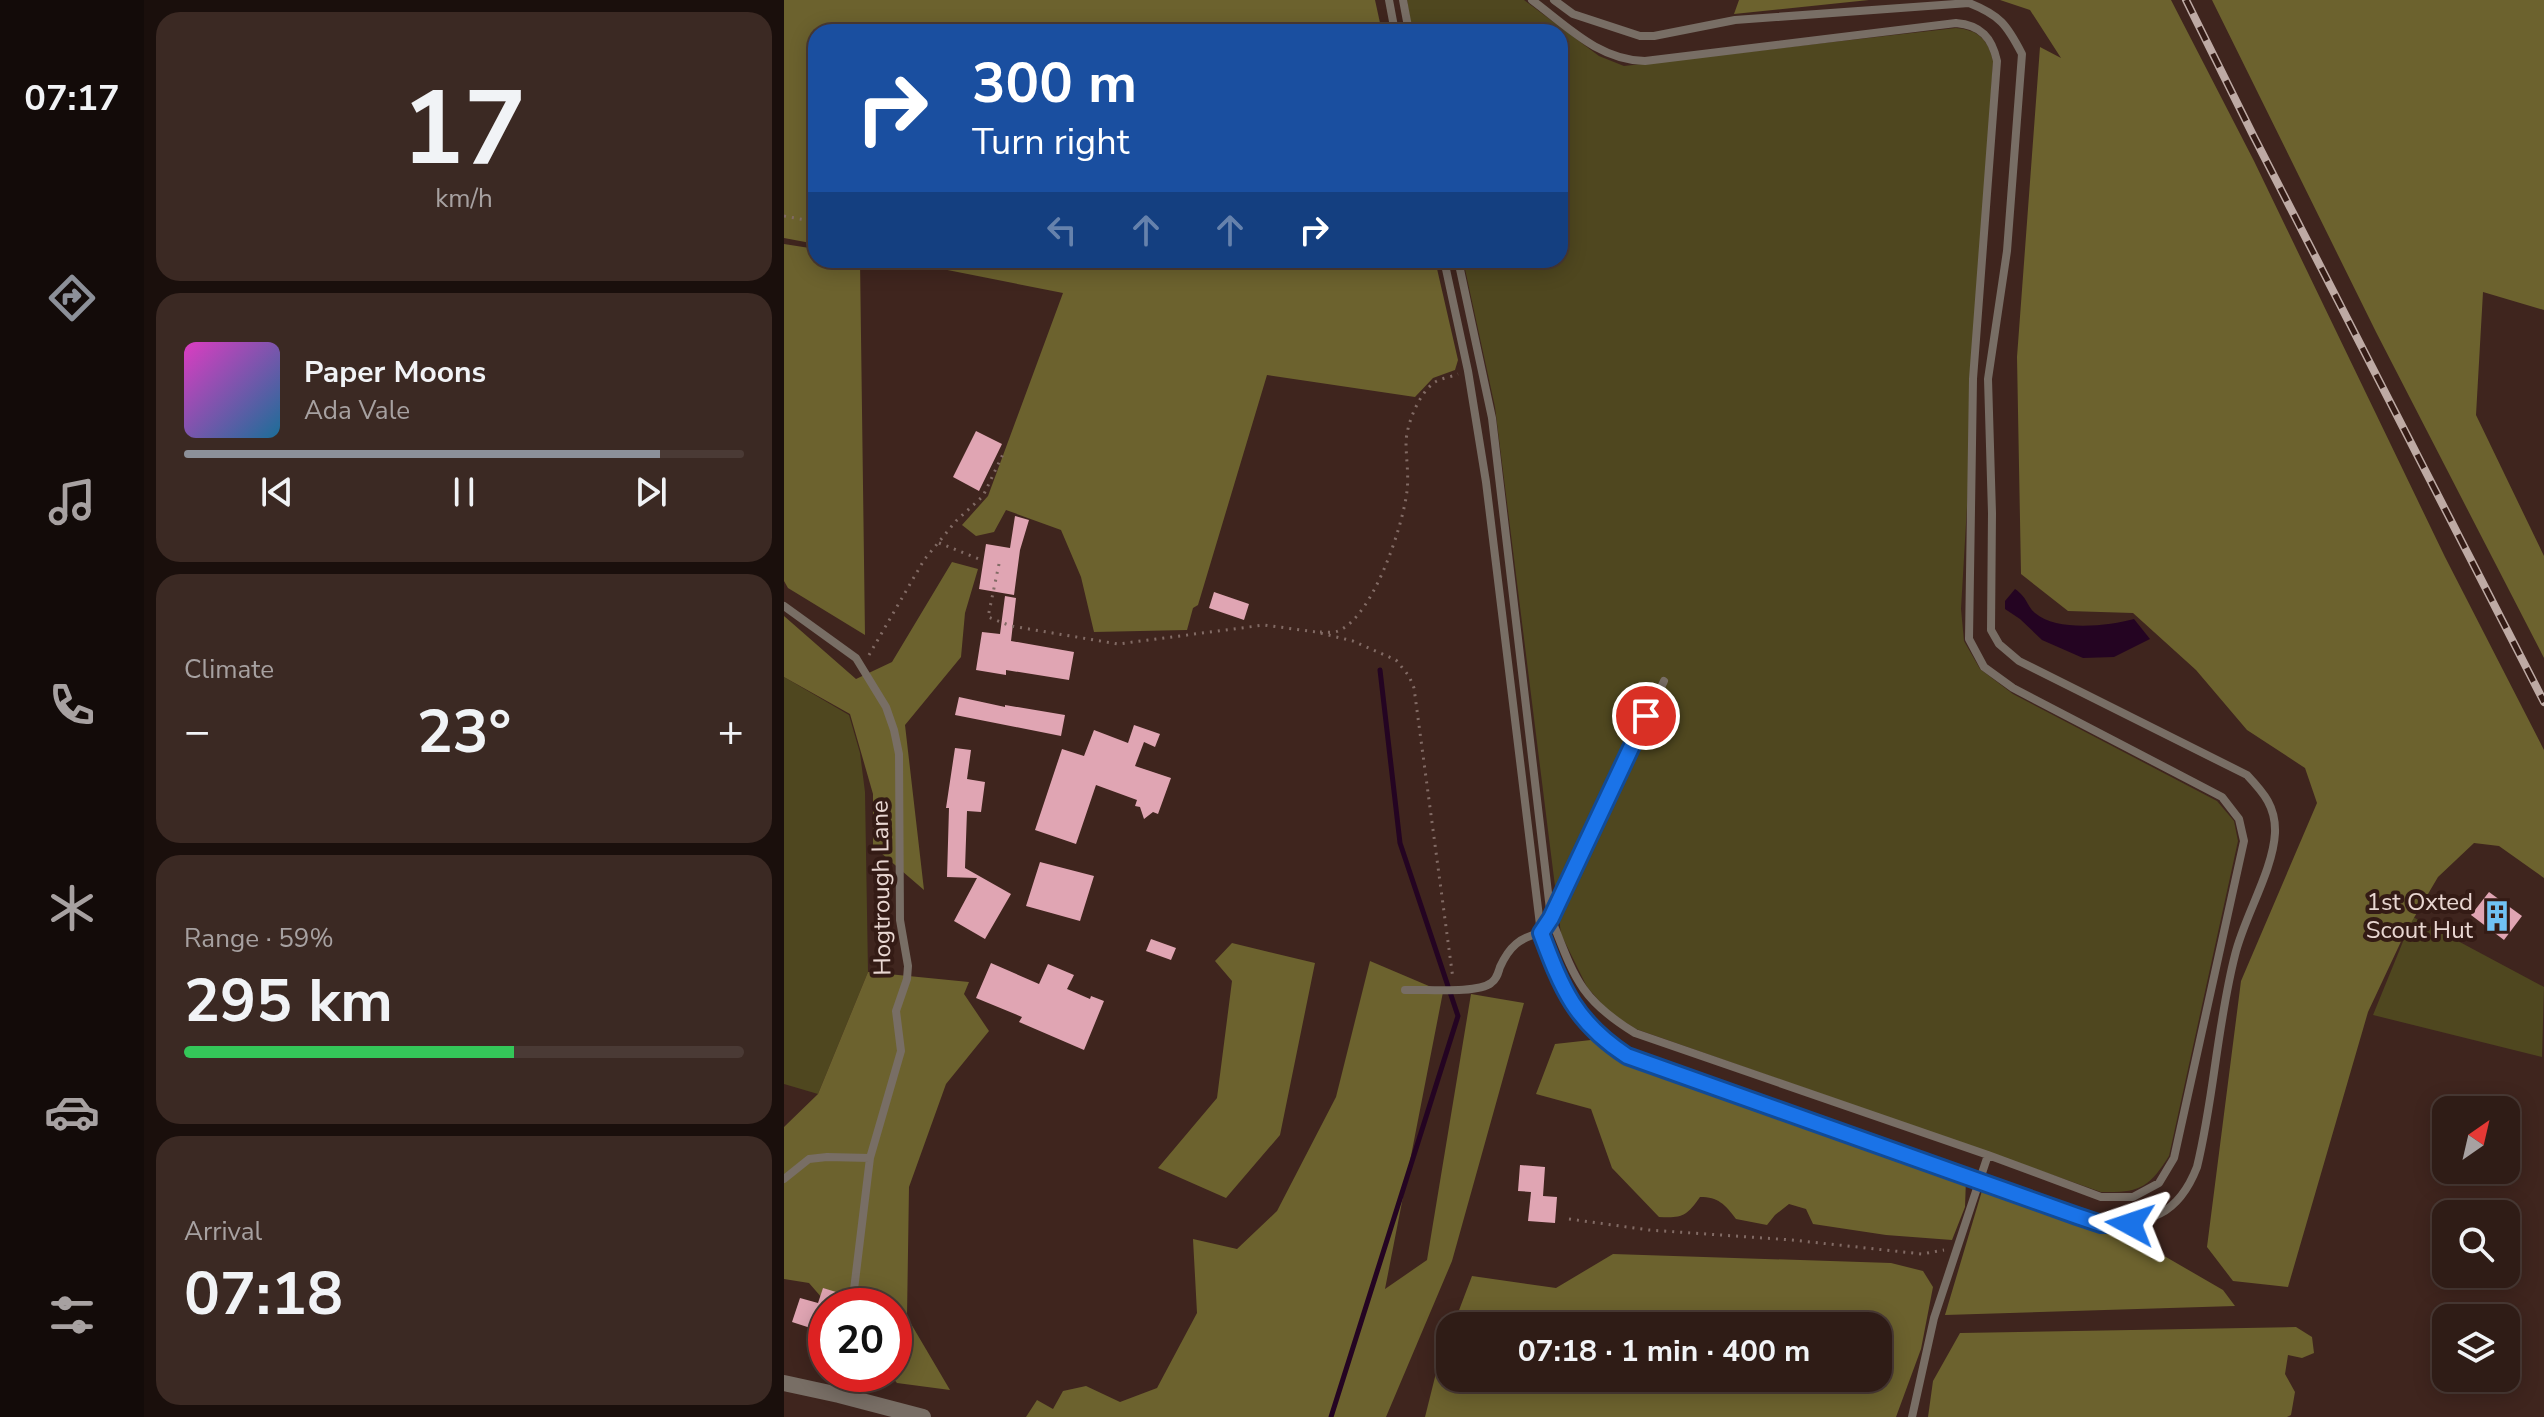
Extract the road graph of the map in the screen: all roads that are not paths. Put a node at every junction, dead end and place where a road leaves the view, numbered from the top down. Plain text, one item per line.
1 (1389, 0) edge
2 (1403, 0) edge
3 (1532, 0) edge
4 (1554, 0) edge
5 (1394, 24) edge
6 (1408, 24) edge
7 (1564, 24) edge
8 (1568, 27) edge
9 (1446, 268) edge
10 (1460, 268) edge
11 (784, 606) edge
12 (1664, 681) dead end
13 (1551, 918) junction
14 (1541, 933) junction
15 (1405, 990) dead end
16 (1988, 1155) junction
17 (870, 1158) junction
18 (784, 1179) edge
19 (1979, 1181) junction
20 (854, 1288) edge
21 (784, 1383) edge
22 (859, 1392) edge
23 (860, 1400) junction
24 (923, 1417) edge
25 (1912, 1417) edge

1 - 5 lane
2 - 6 lane
3 - 7 lane
4 - 19 lane
8 - 16 lane
9 - 14 lane
10 - 13 lane
11 - 17 lane, Hogtrough Lane
12 - 13 lane
13 - 14 lane
13 - 16 lane
14 - 15 lane
14 - 19 lane
16 - 19 lane
17 - 18 lane
17 - 20 lane, Hogtrough Lane
19 - 25 lane
21 - 23 street
22 - 23 lane
23 - 24 street

